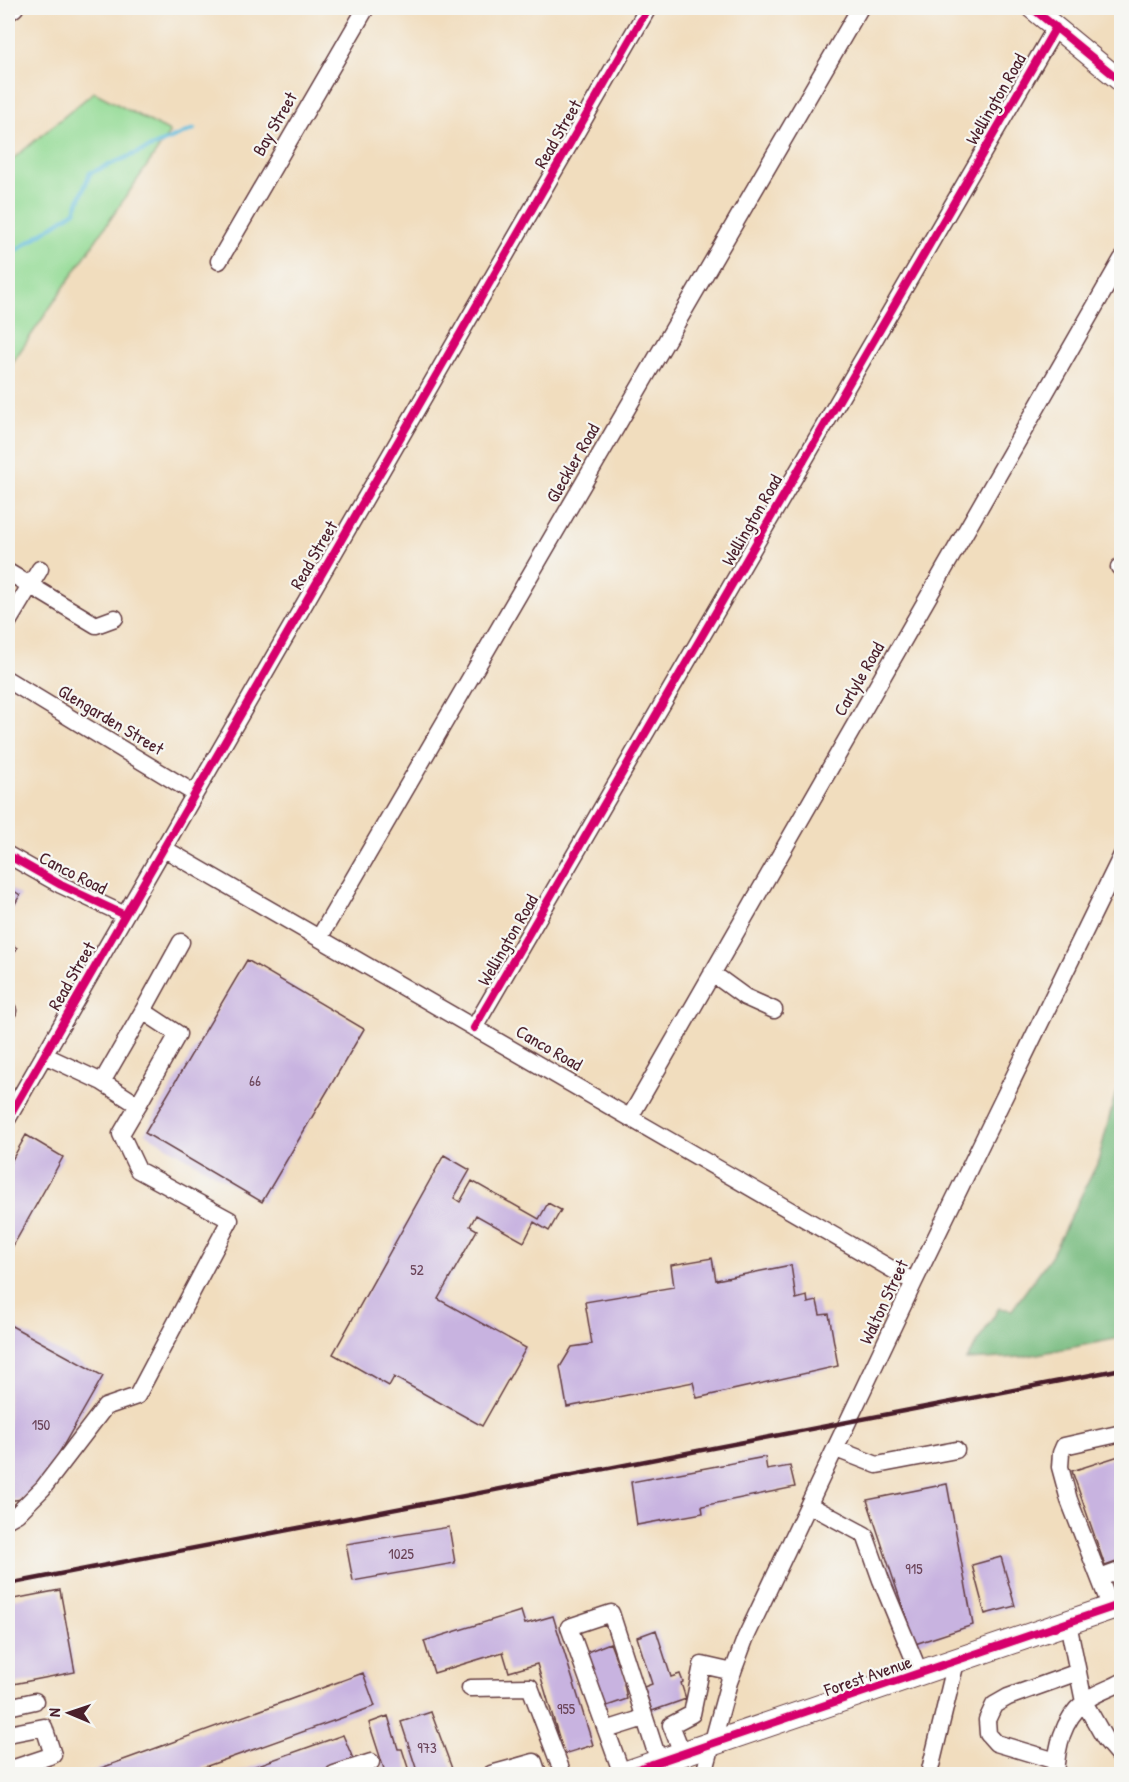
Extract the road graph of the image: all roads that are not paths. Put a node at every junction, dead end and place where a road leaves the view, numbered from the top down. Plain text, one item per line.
1 (15, 8) edge
2 (366, 8) edge
3 (648, 8) edge
4 (860, 8) edge
5 (8, 13) edge
6 (1047, 15) edge
7 (1122, 82) edge
8 (1122, 259) edge
9 (219, 261) dead end
10 (40, 569) dead end
11 (8, 572) edge
12 (29, 585) junction
13 (115, 618) dead end
14 (8, 622) edge
15 (8, 680) edge
16 (194, 793) junction
17 (163, 848) junction
18 (8, 855) edge
19 (1122, 855) edge
20 (125, 915) junction
21 (319, 938) junction
22 (181, 942) dead end
23 (712, 973) junction
24 (774, 1010) dead end
25 (143, 1011) junction
26 (474, 1028) junction
27 (44, 1055) junction
28 (102, 1082) junction
29 (138, 1105) junction
30 (630, 1117) junction
31 (8, 1118) edge
32 (914, 1282) junction
33 (1122, 1433) edge
34 (836, 1449) junction
35 (956, 1450) dead end
36 (809, 1505) junction
37 (8, 1519) edge
38 (1122, 1570) edge
39 (1100, 1578) junction
40 (1116, 1606) edge
41 (1068, 1623) junction
42 (956, 1662) junction
43 (733, 1672) junction
44 (1078, 1672) junction
45 (920, 1674) junction
46 (1122, 1682) edge
47 (470, 1688) dead end
48 (35, 1701) dead end
49 (1084, 1702) junction
50 (8, 1707) edge
51 (644, 1718) junction
52 (606, 1730) junction
53 (8, 1734) edge
54 (711, 1745) junction
55 (683, 1755) junction
56 (555, 1756) junction
57 (1122, 1759) edge
58 (371, 1762) dead end
59 (659, 1762) junction
60 (536, 1768) edge
61 (1056, 1768) edge
62 (8, 1770) edge
63 (334, 1774) edge
64 (491, 1774) edge
65 (563, 1774) edge
66 (622, 1774) edge
67 (704, 1774) edge
68 (929, 1774) edge

1 - 5 street
2 - 9 street, Bay Street
3 - 16 street, Read Street
4 - 21 street, Gleckler Road
6 - 7 main road
6 - 26 street, Wellington Road
8 - 23 street, Carlyle Road
10 - 12 street
11 - 12 street
12 - 13 street
12 - 14 street
15 - 16 street, Glengarden Street
16 - 17 street, Read Street
17 - 20 street, Read Street
17 - 21 street, Canco Road
18 - 20 street, Canco Road
19 - 32 street, Walton Street
20 - 27 street, Read Street
21 - 26 street, Canco Road
22 - 25 street
23 - 24 street
23 - 30 street, Carlyle Road
25 - 28 street
25 - 29 street
26 - 30 street, Canco Road
27 - 28 street
27 - 31 street, Read Street
28 - 29 street
29 - 37 street
30 - 32 street, Canco Road
32 - 34 street, Walton Street
33 - 39 street
34 - 35 street
34 - 36 street, Walton Street
36 - 43 street, Walton Street
36 - 45 street
38 - 39 street
39 - 40 street
40 - 41 highway, Forest Avenue
41 - 42 highway, Forest Avenue
41 - 44 street
42 - 45 highway, Forest Avenue
42 - 68 street
43 - 54 street, Walton Street
43 - 55 street
44 - 49 street
44 - 61 street
45 - 54 highway, Forest Avenue
46 - 49 street
47 - 56 street
48 - 50 street
49 - 57 street
49 - 61 street
51 - 52 street
51 - 52 street
51 - 59 street
52 - 66 street
53 - 62 street
54 - 55 highway, Forest Avenue
54 - 67 street, Walton Street
55 - 59 highway, Forest Avenue
56 - 60 street
56 - 65 street
58 - 63 street
59 - 66 highway, Forest Avenue
60 - 64 street

